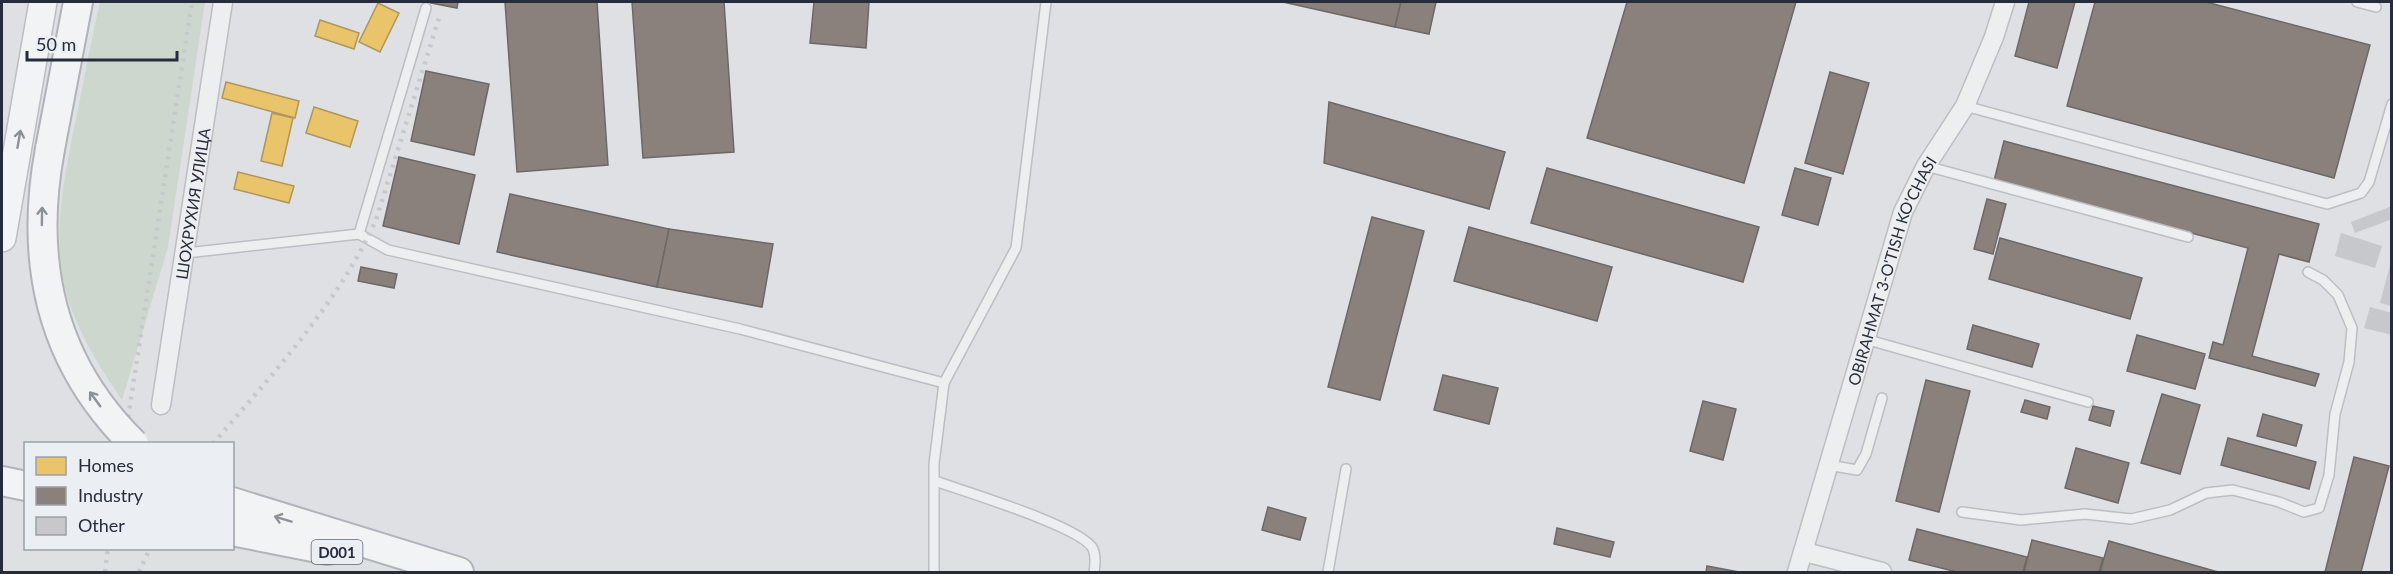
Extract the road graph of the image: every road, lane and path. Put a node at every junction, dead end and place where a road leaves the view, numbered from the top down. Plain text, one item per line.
1 (43, 2) edge
2 (78, 2) edge
3 (223, 2) edge
4 (1046, 2) edge
5 (2005, 2) edge
6 (2357, 2) edge
7 (2376, 7) dead end
8 (426, 8) dead end
9 (2391, 104) edge
10 (1965, 106) junction
11 (1926, 166) junction
12 (358, 234) junction
13 (2188, 237) dead end
14 (2, 238) edge
15 (186, 253) junction
16 (2308, 272) dead end
17 (1865, 339) junction
18 (944, 383) junction
19 (1882, 398) dead end
20 (2088, 402) dead end
21 (161, 405) dead end
22 (132, 442) edge
23 (1828, 465) junction
24 (1346, 469) dead end
25 (2, 481) edge
26 (935, 481) junction
27 (24, 486) edge
28 (234, 503) edge
29 (1962, 512) dead end
30 (234, 531) edge
31 (1805, 552) junction
32 (442, 573) edge
33 (459, 573) edge
34 (934, 573) edge
35 (1094, 573) edge
36 (1328, 573) edge
37 (1797, 573) edge
38 (1807, 573) edge
39 (1882, 573) edge

14 -> 1 main road
22 -> 2 highway, bridge
3 - 15 street, ШОХРУХИЯ УЛИЦА
4 - 18 lane
5 - 10 street, OBIRAHMAT 3-O'TISH KO'CHASI
6 - 7 lane
8 - 12 lane
9 - 10 lane
10 - 11 street, OBIRAHMAT 3-O'TISH KO'CHASI
11 - 13 lane
11 - 17 street, OBIRAHMAT 3-O'TISH KO'CHASI
12 - 15 lane
12 - 18 lane
15 - 21 street, ШОХРУХИЯ УЛИЦА
16 - 29 lane
17 - 20 lane
17 - 23 street, OBIRAHMAT 3-O'TISH KO'CHASI
18 - 26 lane
19 - 23 lane
23 - 31 street, OBIRAHMAT 3-O'TISH KO'CHASI
24 - 36 lane
25 - 27 highway
26 - 34 lane
26 - 35 lane
33 -> 28 highway
30 - 32 highway, D001
31 - 37 street, OBIRAHMAT 3-O'TISH KO'CHASI
31 - 38 street, OBIRAHMAT 3-O'TISH KO'CHASI
31 - 39 street

